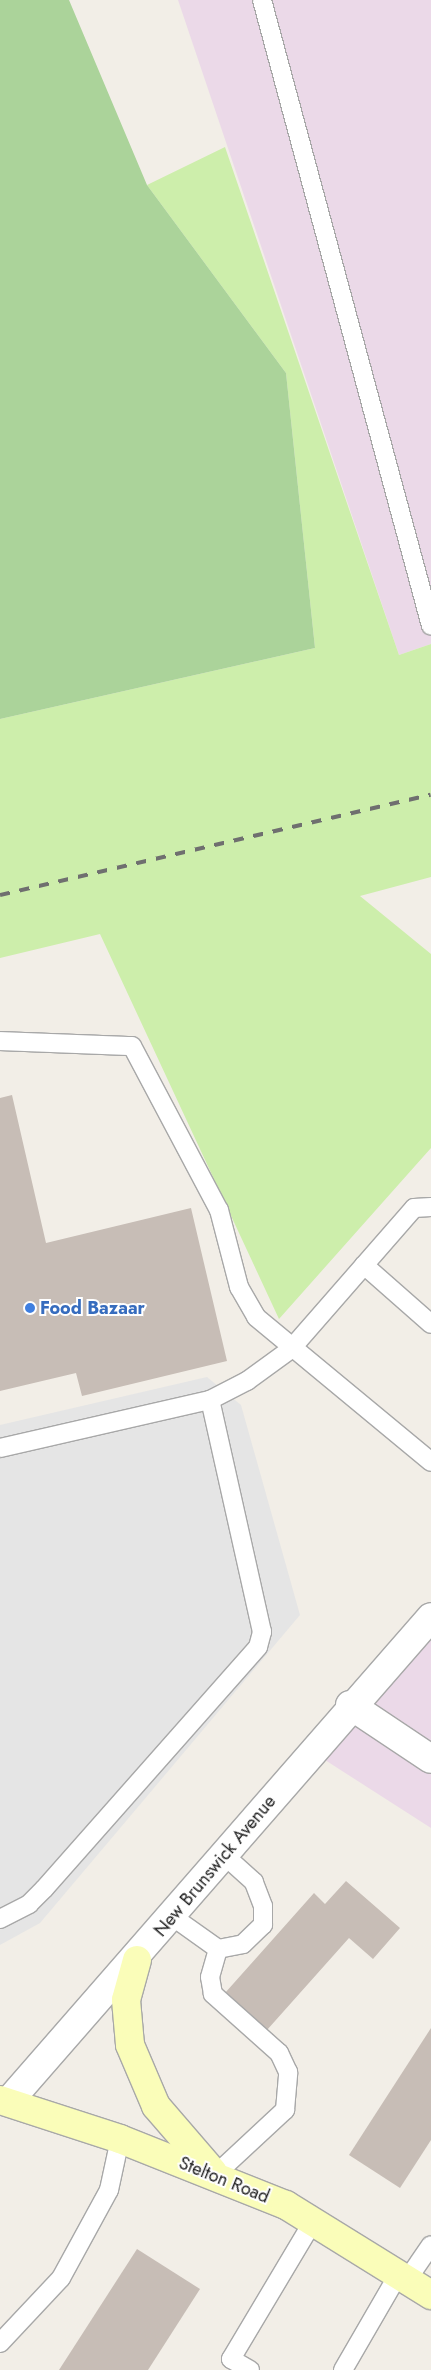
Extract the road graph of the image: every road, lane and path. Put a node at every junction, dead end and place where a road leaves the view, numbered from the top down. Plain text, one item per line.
1 (262, 0) edge
2 (431, 626) edge
3 (0, 1041) edge
4 (431, 1207) edge
5 (364, 1265) junction
6 (431, 1324) edge
7 (292, 1349) junction
8 (210, 1400) junction
9 (0, 1448) edge
10 (431, 1462) edge
11 (431, 1617) edge
12 (350, 1705) junction
13 (431, 1759) edge
14 (224, 1855) junction
15 (173, 1917) junction
16 (0, 1919) edge
17 (218, 1949) junction
18 (137, 1960) junction
19 (3, 2106) edge
20 (120, 2139) junction
21 (215, 2175) junction
22 (312, 2223) junction
23 (431, 2246) edge
24 (402, 2277) junction
25 (431, 2295) edge
26 (0, 2343) edge
27 (250, 2370) edge
28 (343, 2370) edge

1 - 2 lane
3 - 7 lane
4 - 5 lane
5 - 6 lane
5 - 7 lane
7 - 8 lane
7 - 10 lane
8 - 9 lane
8 - 16 lane
11 - 12 street, New Brunswick Avenue
12 - 13 street
12 - 14 street, New Brunswick Avenue
14 - 15 street, New Brunswick Avenue
14 - 17 lane
15 - 17 lane
15 - 18 street, New Brunswick Avenue
17 - 21 lane
18 - 19 street, New Brunswick Avenue
18 - 21 main road
19 - 20 main road, Stelton Road
20 - 21 main road, Stelton Road
20 - 26 lane
21 - 22 main road, Stelton Road
22 - 24 main road, Stelton Road
22 - 27 lane
23 - 24 lane
24 - 25 main road, Stelton Road
24 - 28 lane

